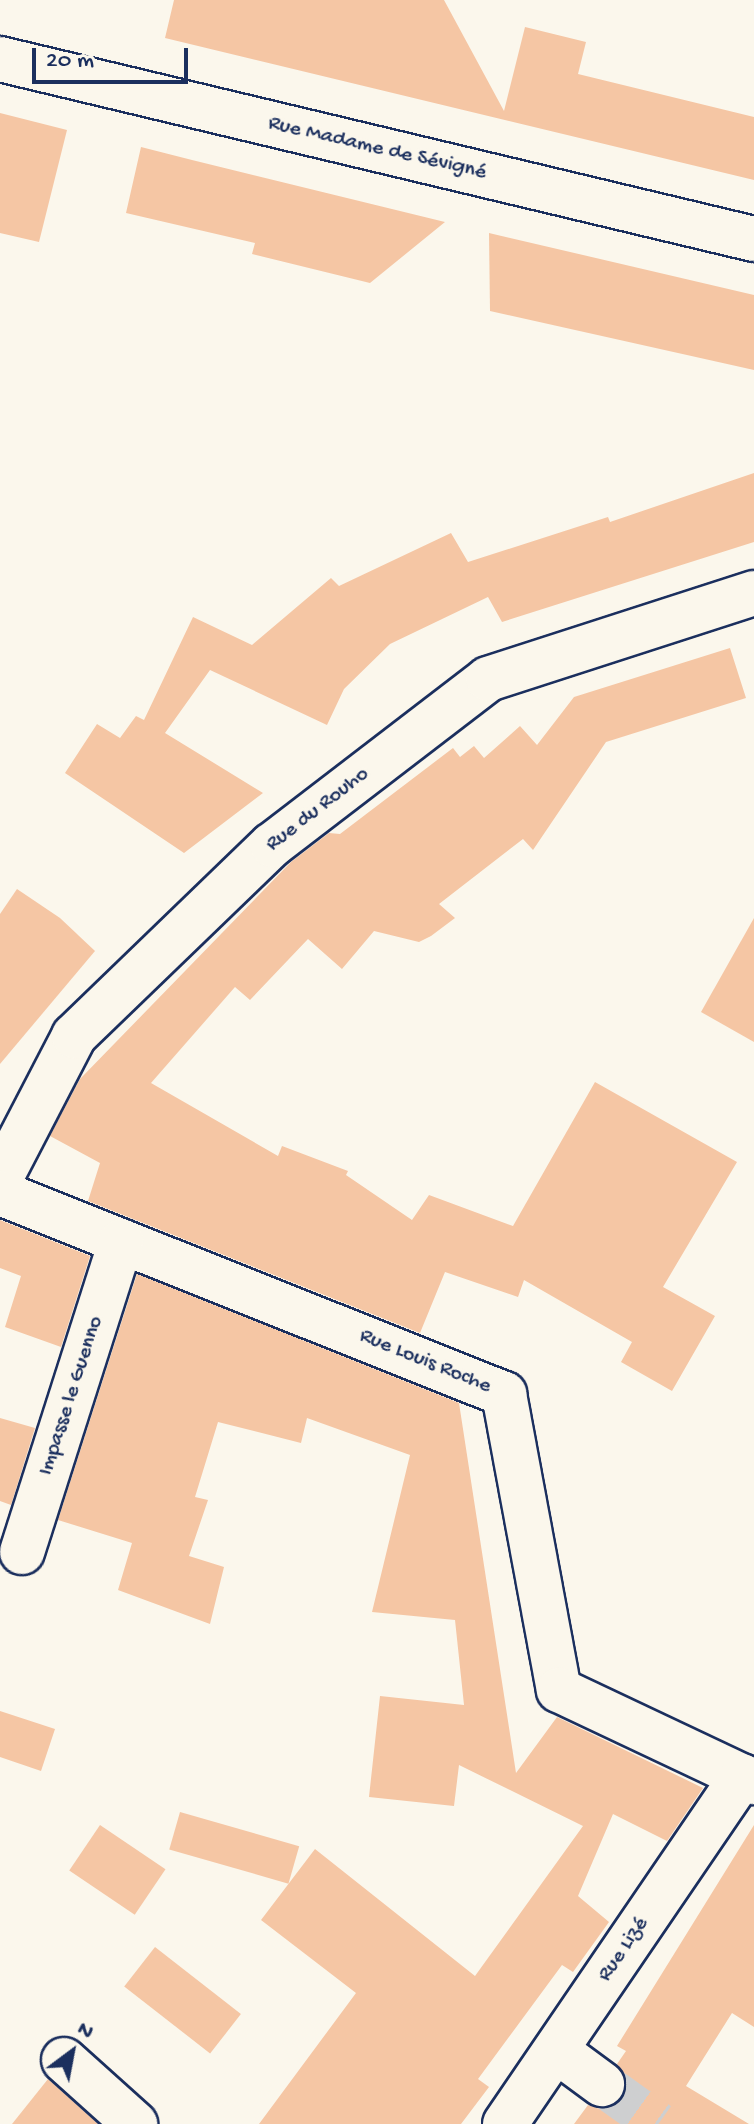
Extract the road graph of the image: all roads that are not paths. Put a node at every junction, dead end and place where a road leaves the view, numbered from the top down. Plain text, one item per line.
1 (0, 59) edge
2 (754, 239) edge
3 (754, 593) edge
4 (0, 1179) edge
5 (0, 1193) edge
6 (121, 1241) junction
7 (22, 1552) dead end
8 (748, 1779) edge
9 (557, 2051) junction
10 (64, 2060) dead end
11 (602, 2084) tunnel mouth
12 (135, 2124) edge
13 (505, 2124) edge

1 - 2 street, Rue Madame de Sévigné
3 - 4 street, Rue du Rouho
5 - 6 street, Rue Louis Roche
6 - 7 street, Impasse le Guenno
6 - 8 street, Rue Louis Roche
8 - 9 street, Rue Lizé
9 - 11 street
9 - 13 street, Rue Lizé
10 - 12 street

